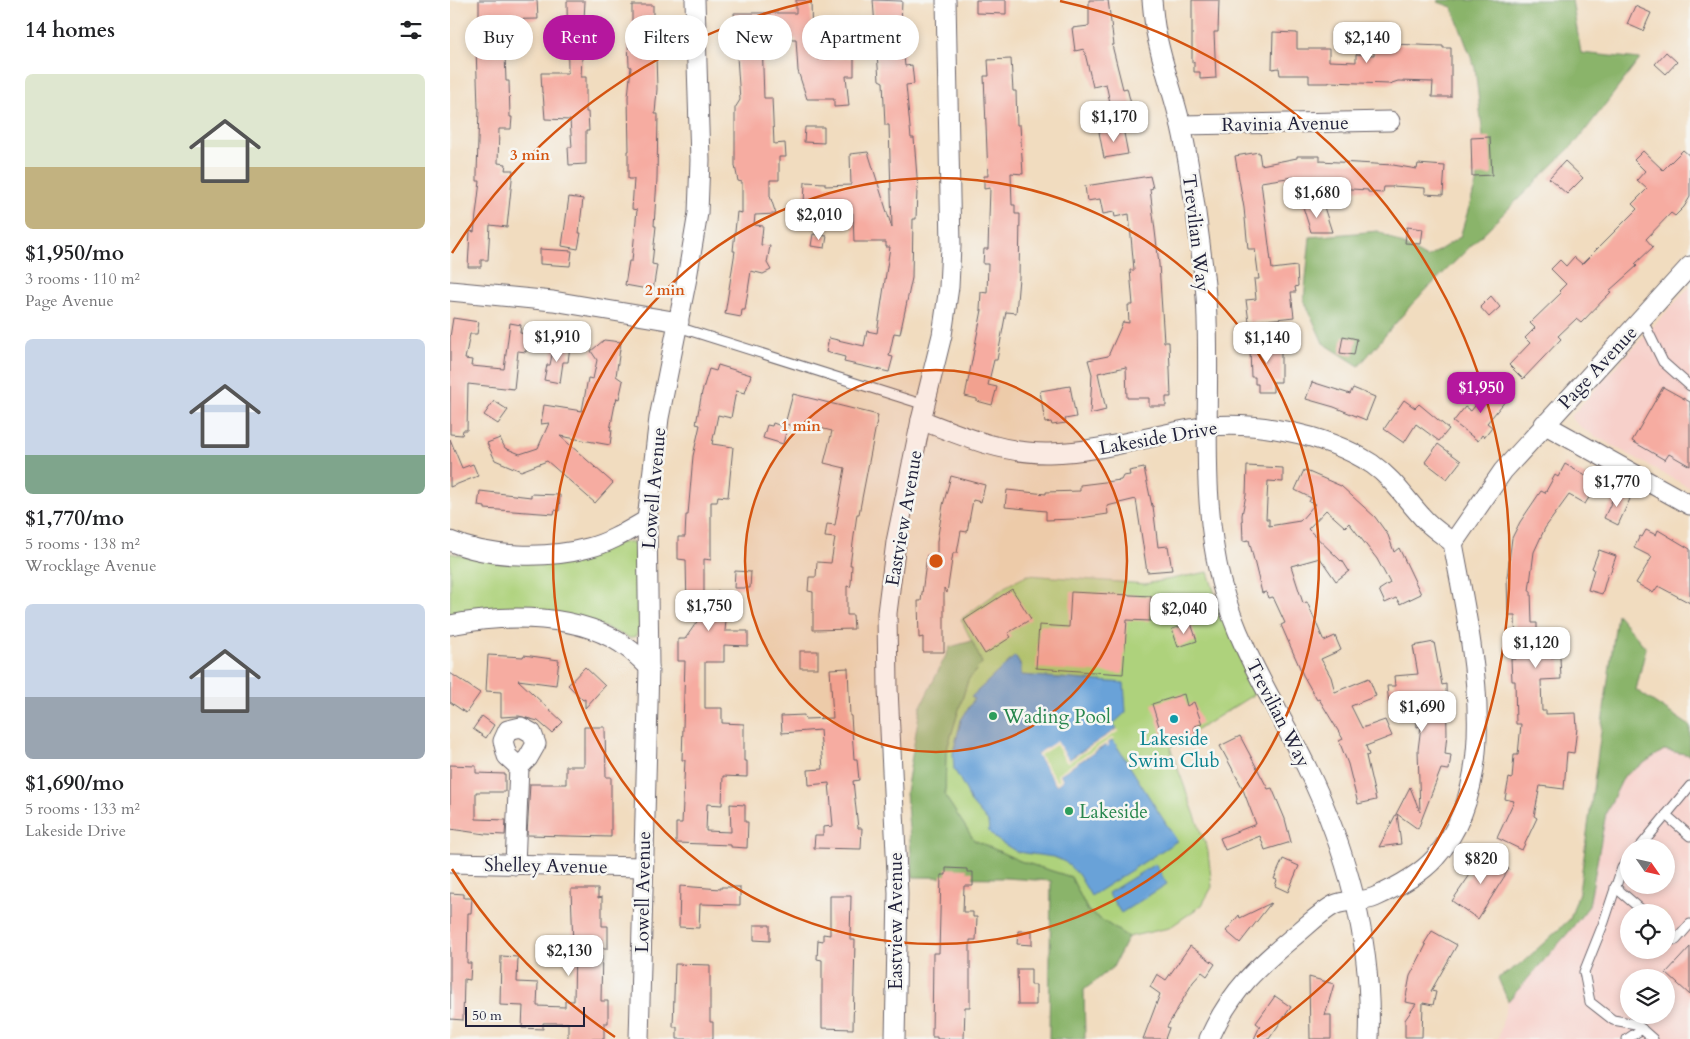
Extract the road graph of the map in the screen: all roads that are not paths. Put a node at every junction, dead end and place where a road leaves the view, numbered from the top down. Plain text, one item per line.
1 (695, 0) edge
2 (946, 0) edge
3 (1152, 0) edge
4 (1390, 121) dead end
5 (1181, 125) junction
6 (1690, 266) edge
7 (450, 291) edge
8 (1642, 318) junction
9 (678, 324) junction
10 (1690, 385) edge
11 (923, 413) junction
12 (1544, 424) junction
13 (1207, 427) junction
14 (1690, 505) edge
15 (647, 520) junction
16 (450, 541) edge
17 (1453, 544) junction
18 (450, 625) edge
19 (649, 667) junction
20 (519, 767) dead end
21 (1690, 786) edge
22 (1666, 815) junction
23 (1690, 836) edge
24 (1646, 839) edge
25 (450, 863) edge
26 (515, 865) junction
27 (642, 867) junction
28 (1620, 875) edge
29 (1616, 888) junction
30 (1356, 901) junction
31 (1635, 904) edge
32 (1690, 924) edge
33 (1675, 939) edge
34 (1642, 1029) junction
35 (639, 1039) edge
36 (895, 1039) edge
37 (1209, 1039) edge
38 (1369, 1039) edge
39 (1627, 1039) edge
40 (1653, 1039) edge

1 - 9 street, Lowell Avenue
2 - 11 street, Eastview Avenue
3 - 5 street, Trevilian Way
4 - 5 street, Ravinia Avenue
5 - 13 street, Trevilian Way
6 - 8 street, Page Avenue
7 - 9 street
8 - 10 lane
8 - 12 street, Page Avenue
9 - 11 lane
9 - 15 street, Lowell Avenue
11 - 13 street, Lakeside Drive
11 - 36 street, Eastview Avenue
12 - 14 street
12 - 17 street, Page Avenue
13 - 17 street, Lakeside Drive
13 - 30 street, Trevilian Way
15 - 16 street
15 - 19 street, Lowell Avenue
17 - 30 street
18 - 19 street
19 - 27 street, Lowell Avenue
20 - 26 street
21 - 22 lane
22 - 23 lane
22 - 24 lane
25 - 26 street, Shelley Avenue
26 - 27 street, Shelley Avenue
27 - 35 street, Lowell Avenue
28 - 29 lane
29 - 31 lane
29 - 34 lane
30 - 37 street
30 - 38 street, Trevilian Way
32 - 33 lane
34 - 39 lane
34 - 40 lane

